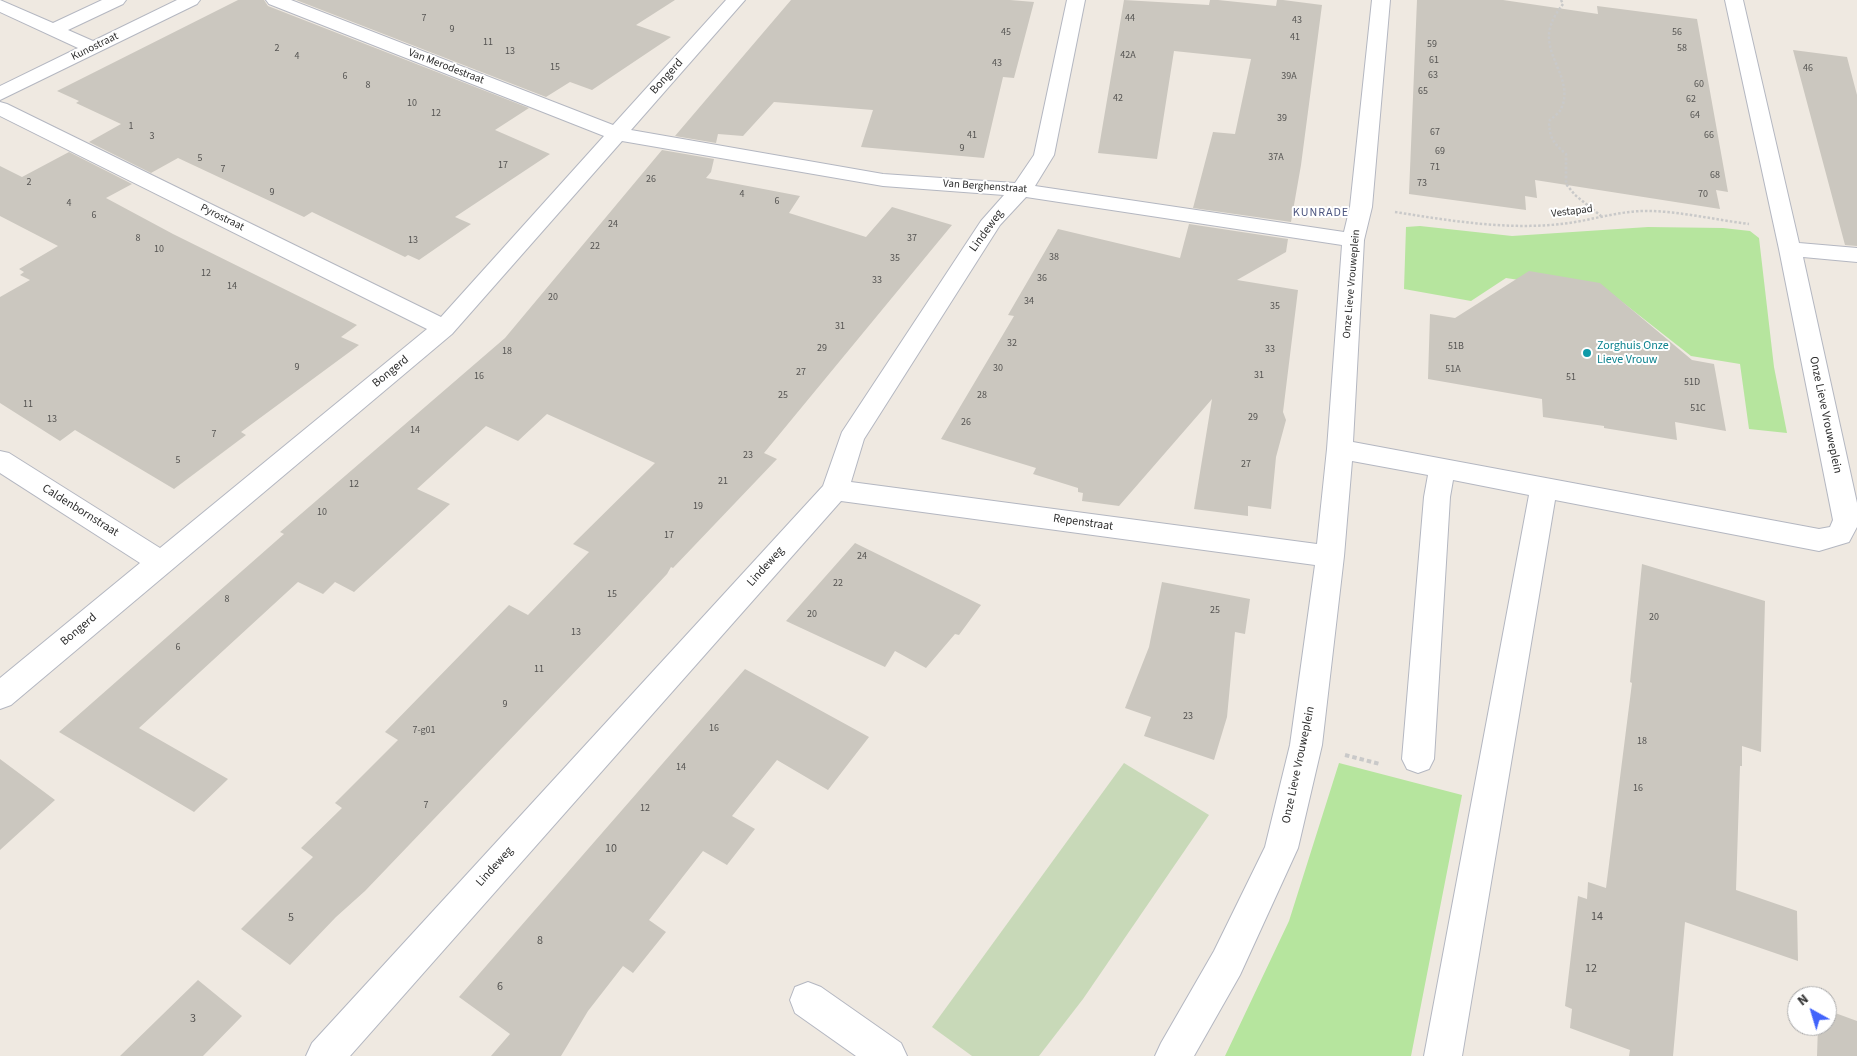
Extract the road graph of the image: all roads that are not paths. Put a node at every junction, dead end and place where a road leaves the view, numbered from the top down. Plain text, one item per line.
1 (117, 0) edge
2 (191, 0) edge
3 (275, 0) edge
4 (736, 0) edge
5 (1076, 0) edge
6 (1381, 0) edge
7 (1734, 0) edge
8 (0, 5) edge
9 (54, 29) junction
10 (92, 48) junction
11 (0, 94) edge
12 (0, 108) edge
13 (617, 134) junction
14 (1022, 190) junction
15 (1787, 239) junction
16 (1353, 240) junction
17 (1857, 255) edge
18 (444, 328) junction
19 (1340, 450) junction
20 (0, 460) edge
21 (1442, 469) junction
22 (1543, 489) junction
23 (835, 490) junction
24 (1330, 556) junction
25 (160, 562) junction
26 (0, 696) edge
27 (1418, 759) dead end
28 (808, 1000) dead end
29 (325, 1056) edge
30 (888, 1056) edge
31 (1174, 1056) edge
32 (1443, 1056) edge

1 - 9 street
2 - 10 street, Kunostraat
3 - 13 street, Van Merodestraat
4 - 13 street, Bongerd
5 - 14 street, Lindeweg
6 - 16 street, Onze Lieve Vrouweplein
7 - 15 street, Onze Lieve Vrouweplein
8 - 9 street
9 - 10 street
10 - 11 street, Kunostraat
12 - 18 street, Pyrostraat
13 - 14 street, Van Berghenstraat
13 - 18 street, Bongerd
14 - 16 street, Van Berghenstraat
14 - 23 street, Lindeweg
15 - 17 street
15 - 22 street, Onze Lieve Vrouweplein
16 - 19 street, Onze Lieve Vrouweplein
18 - 25 street, Bongerd
19 - 21 street, Onze Lieve Vrouweplein
19 - 24 street, Onze Lieve Vrouweplein
20 - 25 street, Caldenbornstraat
21 - 22 street, Onze Lieve Vrouweplein
21 - 27 street
22 - 32 street
23 - 24 street, Repenstraat
23 - 29 street, Lindeweg
24 - 31 street, Onze Lieve Vrouweplein
25 - 26 street, Bongerd
28 - 30 street

